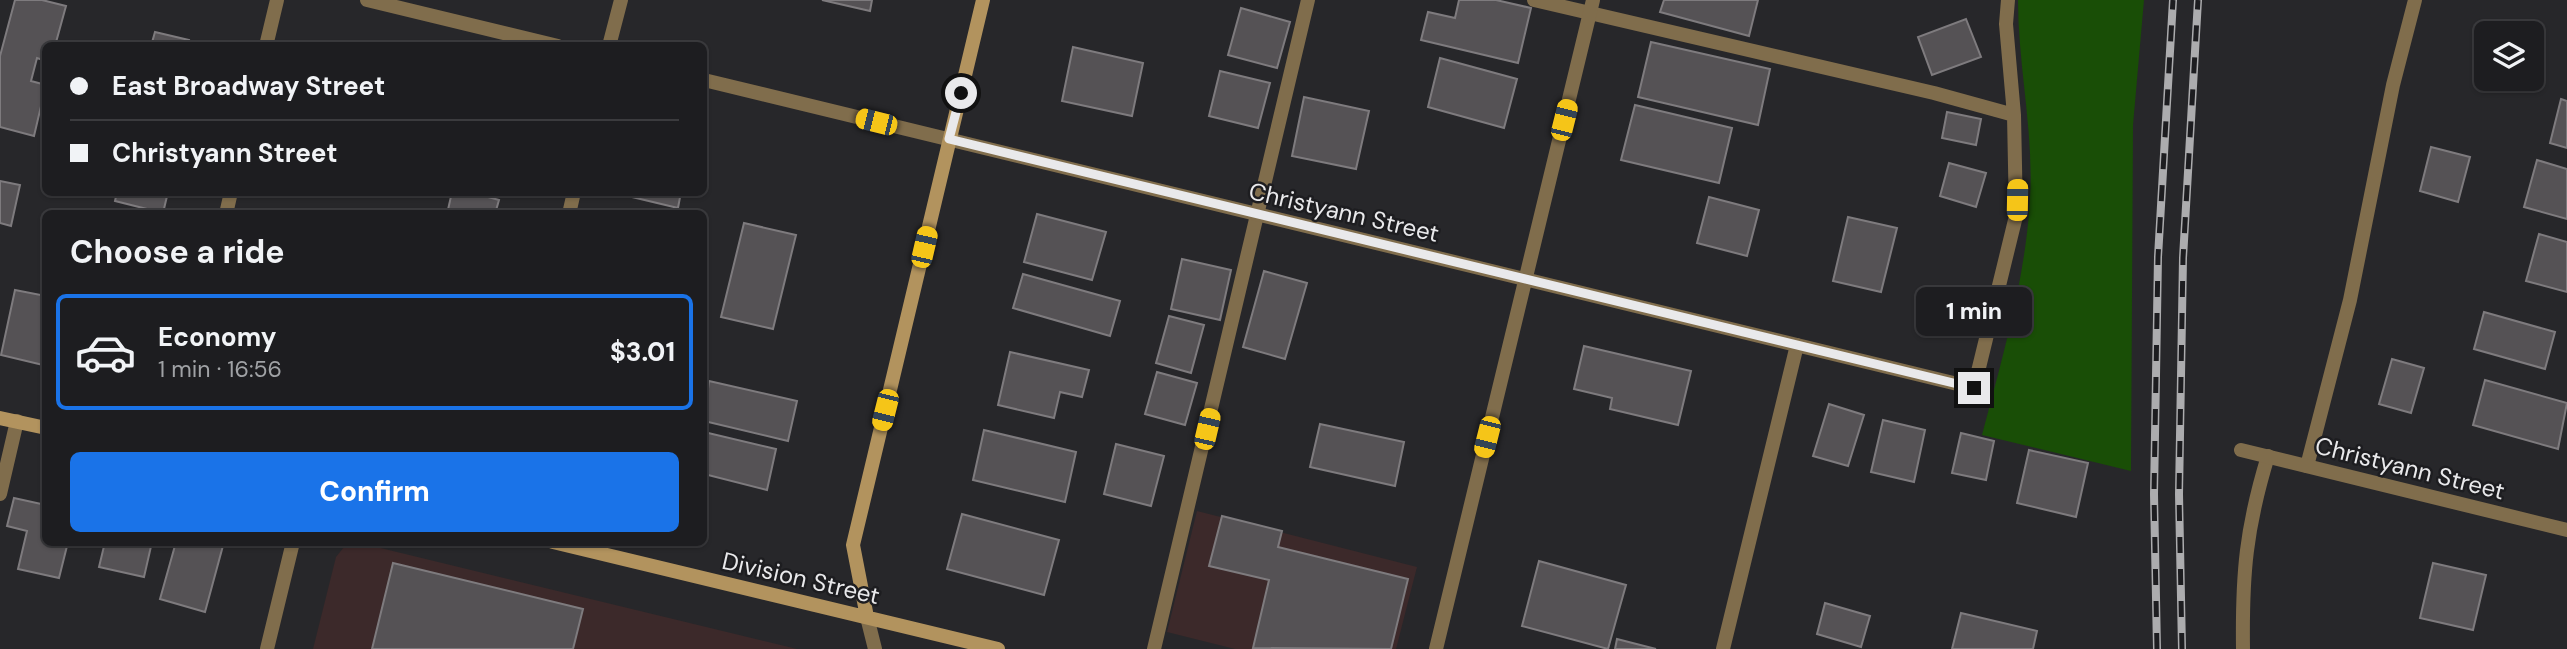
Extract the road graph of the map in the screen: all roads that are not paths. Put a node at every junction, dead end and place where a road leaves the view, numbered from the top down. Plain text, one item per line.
1 (277, 0) edge
2 (367, 0) edge
3 (621, 0) edge
4 (983, 0) edge
5 (1308, 0) edge
6 (1534, 0) edge
7 (2008, 0) edge
8 (2415, 0) edge
9 (1592, 7) edge
10 (267, 42) edge
11 (541, 42) edge
12 (610, 42) edge
13 (707, 81) edge
14 (2014, 115) junction
15 (949, 139) junction
16 (1256, 215) junction
17 (1526, 278) junction
18 (1797, 345) junction
19 (0, 418) edge
20 (17, 421) junction
21 (42, 427) edge
22 (2241, 450) dead end
23 (2268, 456) junction
24 (2307, 466) junction
25 (0, 494) edge
26 (2567, 530) edge
27 (292, 546) edge
28 (570, 546) edge
29 (867, 617) junction
30 (267, 649) edge
31 (875, 649) edge
32 (998, 649) edge
33 (1154, 649) edge
34 (1436, 649) edge
35 (1723, 649) edge
36 (2243, 649) edge

1 - 10 street
2 - 11 street
3 - 12 street
4 - 15 street
5 - 16 street
6 - 9 street
7 - 14 street
8 - 24 street
9 - 14 street
9 - 17 street
13 - 15 street, Christyann Street
14 - 18 street, Christyann Street
15 - 16 street, Christyann Street
15 - 29 street
16 - 17 street, Christyann Street
16 - 33 street
17 - 18 street, Christyann Street
17 - 34 street
18 - 35 street
19 - 20 street
20 - 21 street
20 - 25 street
22 - 23 street, Christyann Street
23 - 24 street, Christyann Street
23 - 36 street
24 - 26 street, Christyann Street
27 - 30 street
28 - 29 street, Division Street
29 - 31 street
29 - 32 street, Division Street

